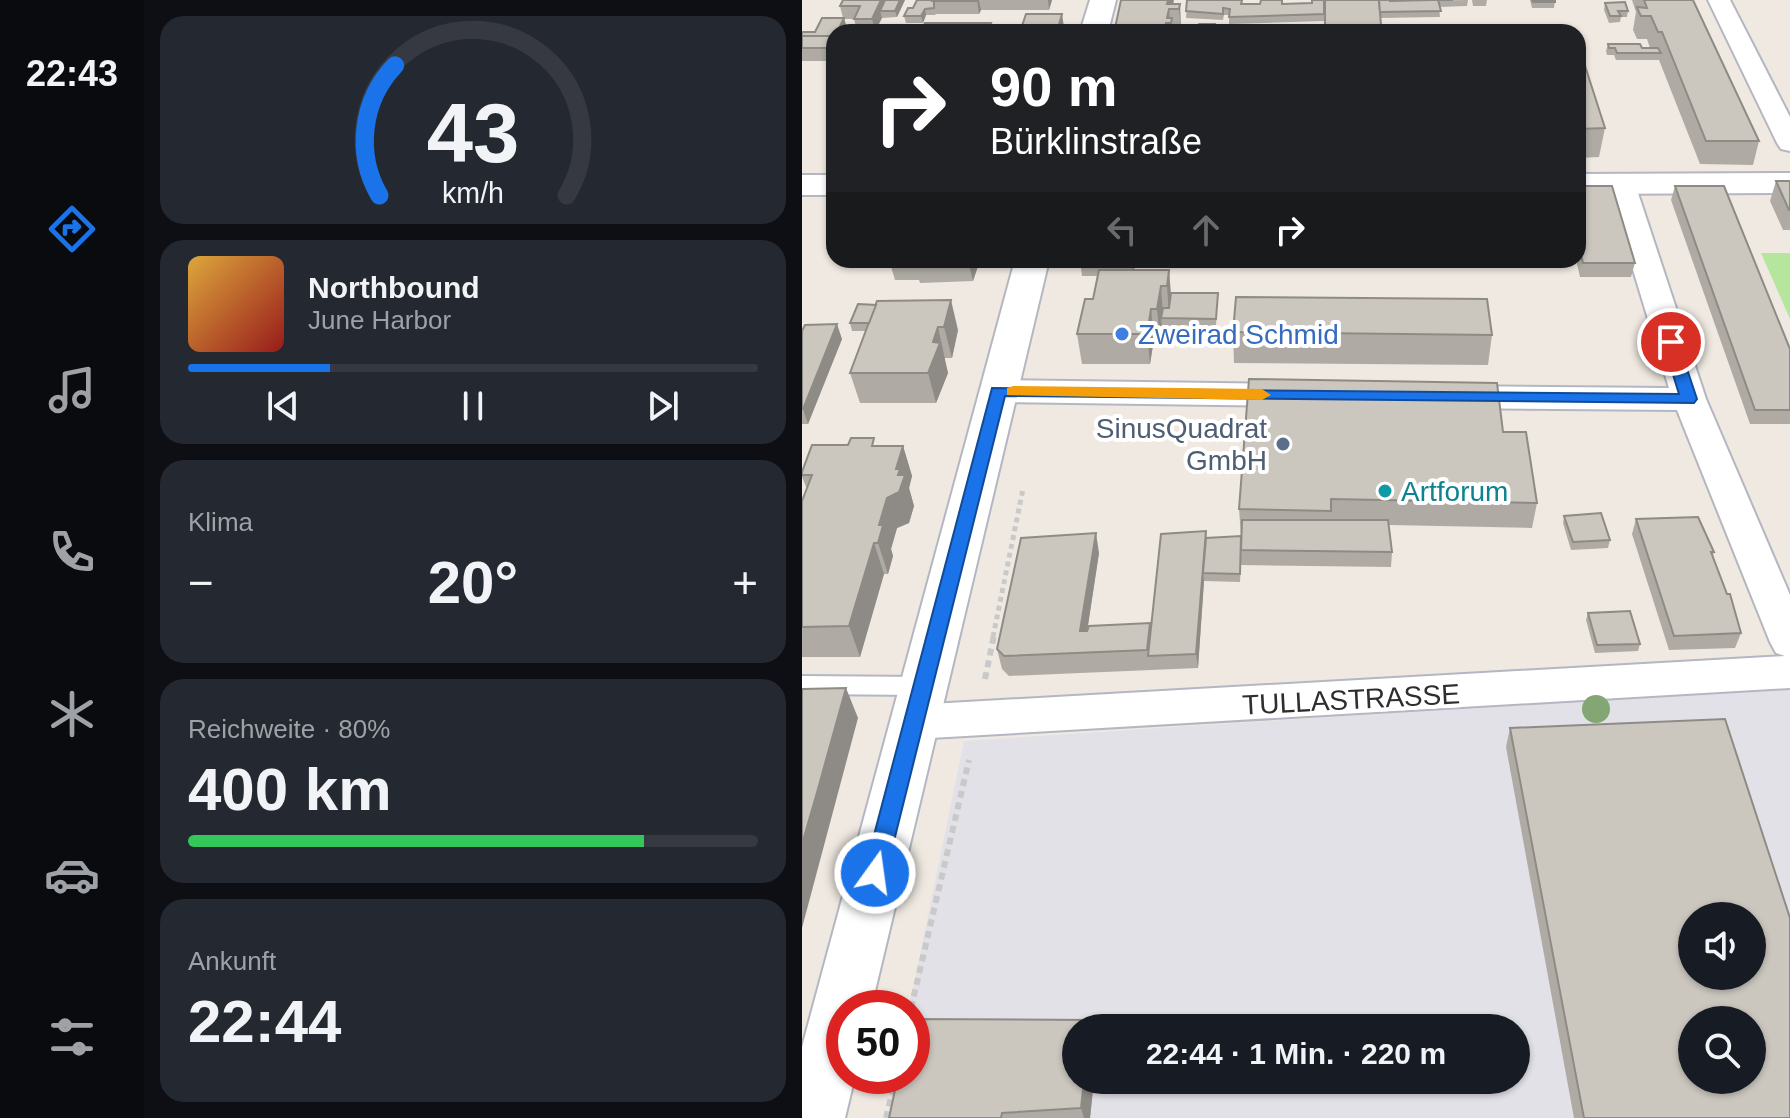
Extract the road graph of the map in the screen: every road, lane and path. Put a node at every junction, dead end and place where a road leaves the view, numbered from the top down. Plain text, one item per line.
1 (1103, 0) edge
2 (1719, 0) edge
3 (1096, 24) edge
4 (1782, 110) edge
5 (1790, 143) edge
6 (1790, 183) edge
7 (1586, 184) edge
8 (1621, 184) junction
9 (802, 185) edge
10 (826, 185) edge
11 (1030, 268) edge
12 (998, 391) junction
13 (1325, 395) edge
14 (1420, 396) edge
15 (1689, 399) junction
16 (1024, 485) dead end
17 (1790, 642) edge
18 (1790, 672) edge
19 (802, 685) edge
20 (917, 704) junction
21 (977, 719) junction
22 (915, 990) edge
23 (892, 1094) edge
24 (814, 1118) edge
25 (886, 1118) edge

1 - 3 main road
2 - 4 street
4 - 5 street
6 - 8 main road
7 - 8 main road
8 - 15 street
9 - 10 main road
11 - 12 main road
12 - 13 street
12 - 20 main road
14 - 15 street
15 - 17 street
16 - 21 path
18 - 21 street, TULLASTRASSE
19 - 20 lane
20 - 21 street, TULLASTRASSE
20 - 24 main road
21 - 22 path
23 - 25 path

